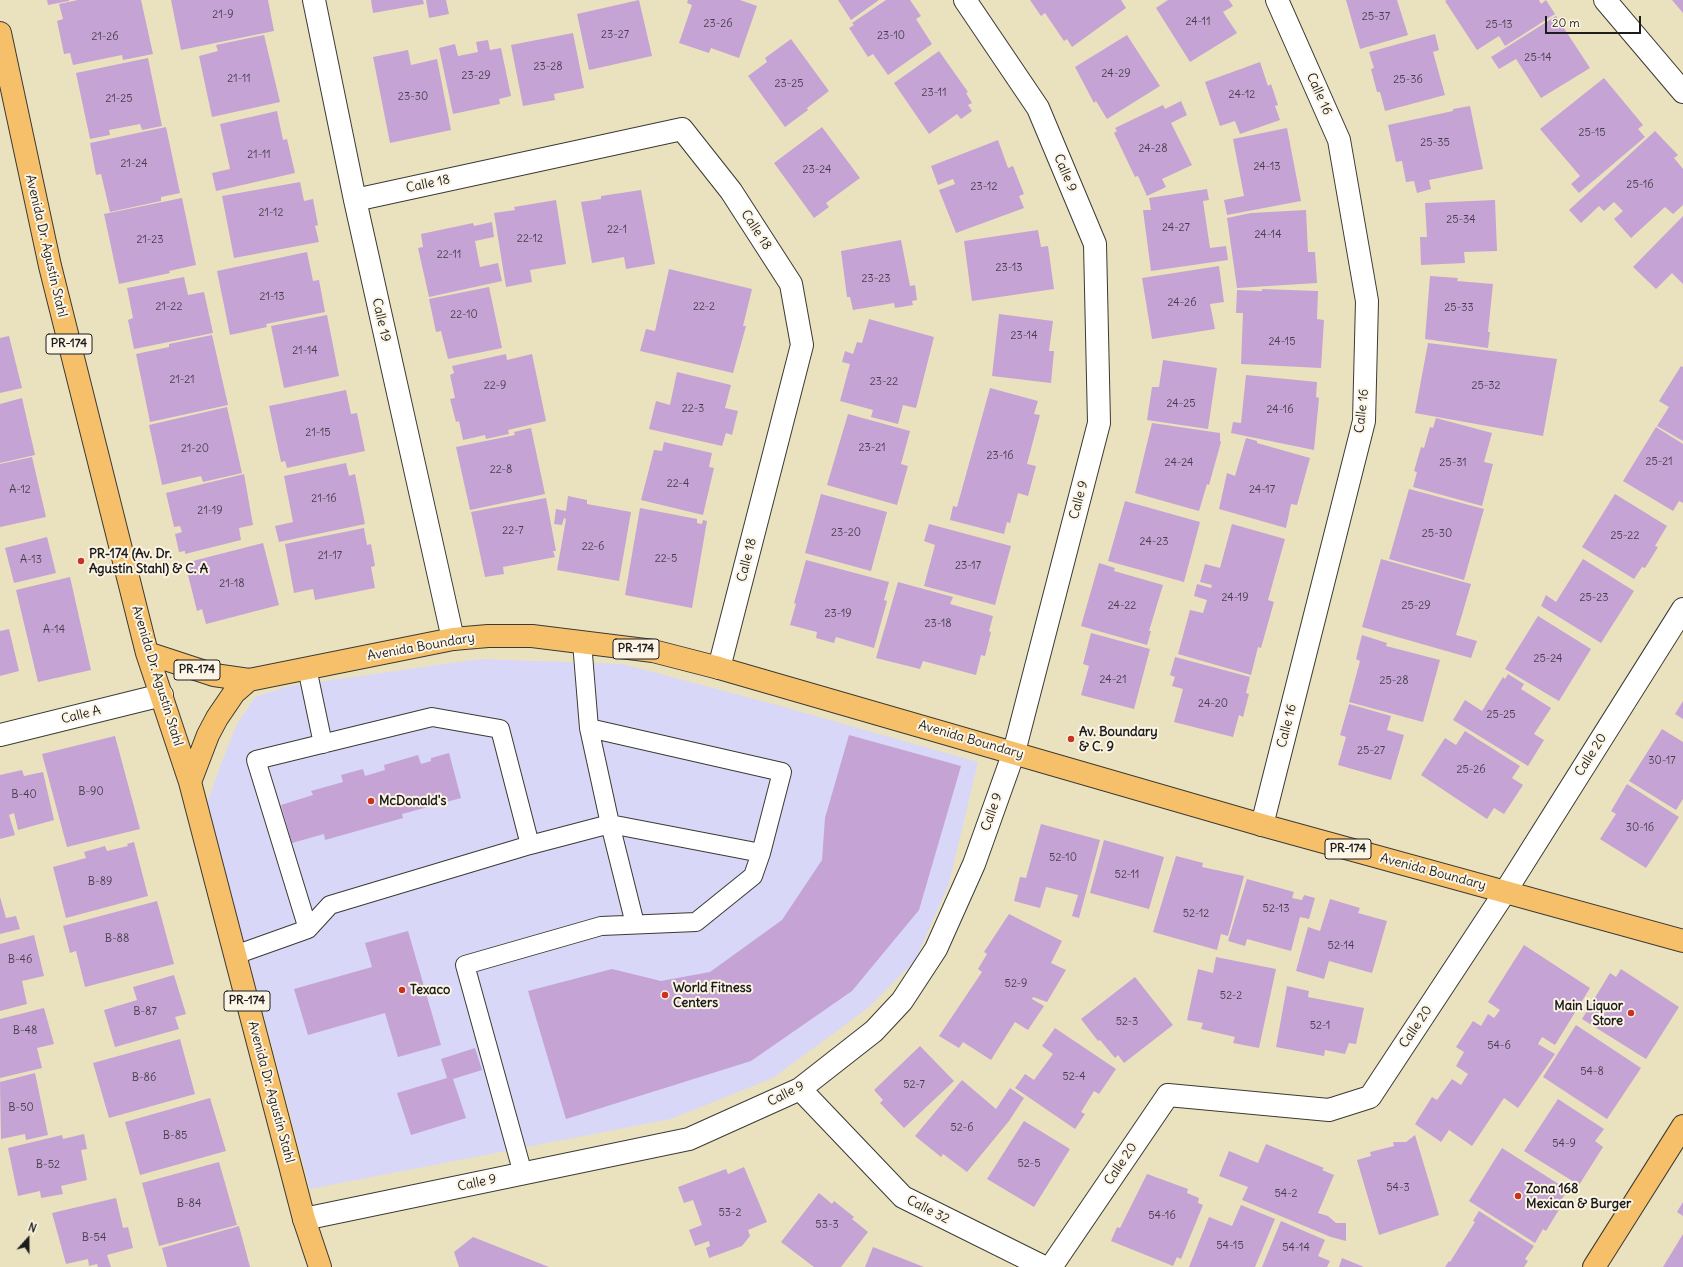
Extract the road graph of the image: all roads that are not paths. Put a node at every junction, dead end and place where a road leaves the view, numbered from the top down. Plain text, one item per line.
1 (314, 0) edge
2 (965, 0) edge
3 (1277, 0) edge
4 (1605, 0) edge
5 (0, 33) edge
6 (1683, 92) edge
7 (355, 200) junction
8 (1683, 609) edge
9 (453, 639) junction
10 (582, 642) junction
11 (147, 653) junction
12 (307, 668) junction
13 (719, 668) junction
14 (249, 680) junction
15 (162, 695) junction
16 (589, 728) junction
17 (0, 735) edge
18 (323, 744) junction
19 (1014, 752) junction
20 (190, 782) junction
21 (610, 824) junction
22 (1262, 825) junction
23 (530, 845) junction
24 (761, 853) junction
25 (1505, 892) junction
26 (635, 924) junction
27 (308, 929) junction
28 (1683, 941) edge
29 (235, 955) junction
30 (800, 1089) junction
31 (1683, 1126) edge
32 (523, 1174) junction
33 (304, 1219) junction
34 (320, 1267) edge
35 (1044, 1267) edge
36 (1050, 1267) edge
37 (1594, 1267) edge

1 - 7 street, Calle 19
2 - 19 street, Calle 9
3 - 22 street, Calle 16
4 - 6 street
5 - 11 highway, Avenida Dr. Agustín Stahl / PR-174
7 - 9 street, Calle 19
7 - 13 street, Calle 18
8 - 25 street, Calle 20
9 - 10 highway, Avenida Boundary / PR-174
9 - 12 highway, Avenida Boundary / PR-174
10 - 13 highway, Avenida Boundary / PR-174
10 - 16 lane
11 - 14 highway, Avenida Boundary / PR-174
11 - 15 highway, Avenida Dr. Agustín Stahl / PR-174
12 - 14 highway, Avenida Boundary / PR-174
12 - 18 lane
13 - 19 highway, Avenida Boundary / PR-174
14 - 20 highway, Avenida Boundary / PR-174
15 - 17 street, Calle A
15 - 20 highway, Avenida Dr. Agustín Stahl / PR-174
16 - 21 lane
16 - 24 lane
18 - 23 lane
18 - 27 lane
19 - 22 highway, Avenida Boundary / PR-174
19 - 30 street, Calle 9
20 - 29 highway, Avenida Dr. Agustín Stahl / PR-174
21 - 23 lane
21 - 24 lane
21 - 26 lane
22 - 25 highway, Avenida Boundary / PR-174
23 - 27 lane
24 - 26 lane
25 - 28 highway, Avenida Boundary / PR-174
25 - 36 street, Calle 20
26 - 32 lane
27 - 29 lane
29 - 33 highway, Avenida Dr. Agustín Stahl / PR-174
30 - 32 street, Calle 9
30 - 35 street, Calle 32
31 - 37 highway
32 - 33 street, Calle 9
33 - 34 highway, Avenida Dr. Agustín Stahl / PR-174

